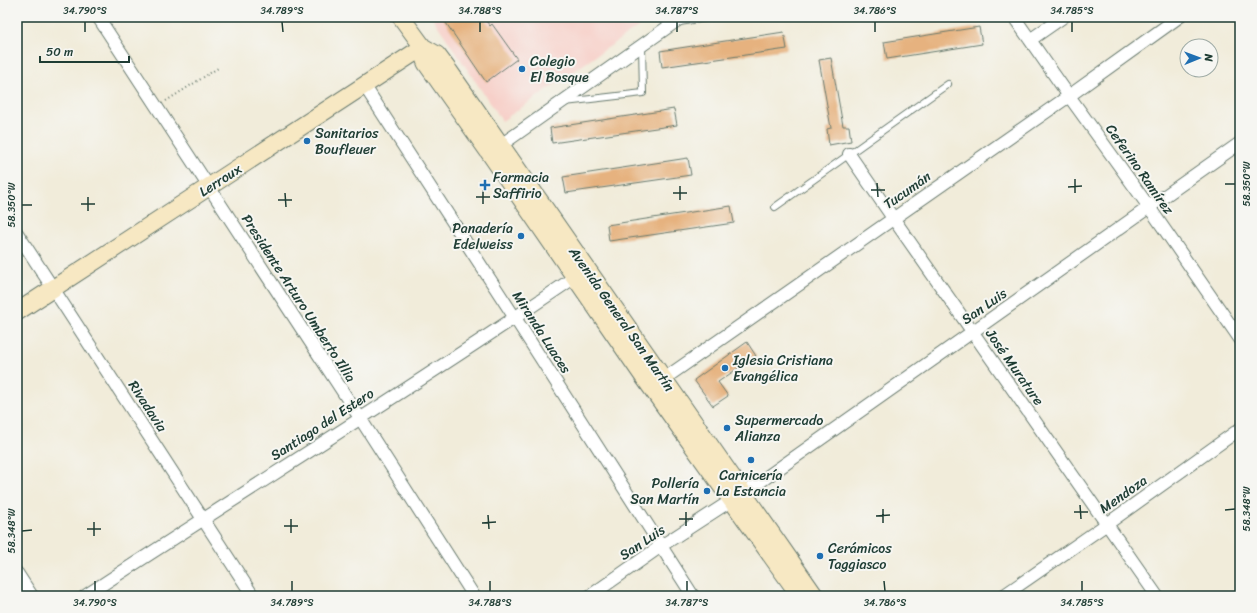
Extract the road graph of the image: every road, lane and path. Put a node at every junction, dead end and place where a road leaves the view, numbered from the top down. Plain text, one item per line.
1 (98, 17) edge
2 (401, 17) edge
3 (713, 17) edge
4 (1014, 17) edge
5 (1063, 17) edge
6 (1179, 17) edge
7 (678, 20) edge
8 (1030, 40) junction
9 (642, 45) junction
10 (423, 47) junction
11 (218, 68) dead end
12 (948, 84) dead end
13 (364, 85) junction
14 (1069, 96) junction
15 (561, 103) junction
16 (157, 108) junction
17 (1240, 143) edge
18 (501, 145) junction
19 (850, 154) junction
20 (209, 188) junction
21 (775, 207) dead end
22 (1149, 207) junction
23 (893, 218) junction
24 (17, 233) edge
25 (575, 277) junction
26 (53, 288) junction
27 (17, 312) edge
28 (515, 318) junction
29 (973, 332) junction
30 (1240, 339) edge
31 (657, 383) junction
32 (360, 418) junction
33 (1240, 429) edge
34 (738, 496) junction
35 (203, 519) junction
36 (1107, 524) junction
37 (661, 546) junction
38 (17, 573) edge
39 (32, 596) edge
40 (85, 596) edge
41 (253, 596) edge
42 (474, 596) edge
43 (590, 596) edge
44 (693, 596) edge
45 (800, 596) edge
46 (815, 596) edge
47 (1003, 596) edge
48 (1157, 596) edge

1 - 16 street, Presidente Arturo Umberto Illia
2 - 10 main road, Avenida General San Martín
3 - 7 lane
4 - 8 street, Ceferino Ramírez
5 - 8 street
6 - 14 street, Tucumán
7 - 9 street
8 - 14 street, Ceferino Ramírez
9 - 15 street
9 - 15 lane
10 - 13 main road, Lerroux
10 - 18 main road, Avenida General San Martín
10 - 25 main road, Avenida General San Martín
11 - 16 path
12 - 19 lane
13 - 20 main road, Lerroux
13 - 28 street, Miranda Luaces
14 - 22 street, Ceferino Ramírez
14 - 23 street, Tucumán
15 - 18 street
16 - 20 street, Presidente Arturo Umberto Illia
17 - 22 street, San Luis
18 - 31 main road, Avenida General San Martín
19 - 21 lane
19 - 23 street, José Murature
20 - 26 main road, Lerroux
20 - 32 street, Presidente Arturo Umberto Illia
22 - 29 street, San Luis
22 - 30 street, Ceferino Ramírez
23 - 29 street, José Murature
23 - 31 street, Tucumán
24 - 26 street, Rivadavia
25 - 28 street, Santiago del Estero
25 - 31 main road, Avenida General San Martín
26 - 27 main road, Lerroux
26 - 35 street, Rivadavia
28 - 32 street, Santiago del Estero
28 - 37 street, Miranda Luaces
29 - 34 street, San Luis
29 - 36 street, José Murature
31 - 34 main road, Avenida General San Martín
32 - 35 street, Santiago del Estero
32 - 42 street, Presidente Arturo Umberto Illia
33 - 36 street, Mendoza
34 - 37 street, San Luis
34 - 45 main road, Avenida General San Martín
34 - 46 main road, Avenida General San Martín
35 - 40 street, Santiago del Estero
35 - 41 street, Rivadavia
36 - 47 street, Mendoza
36 - 48 street, José Murature
37 - 43 street, San Luis
37 - 44 street, Miranda Luaces
38 - 39 street

